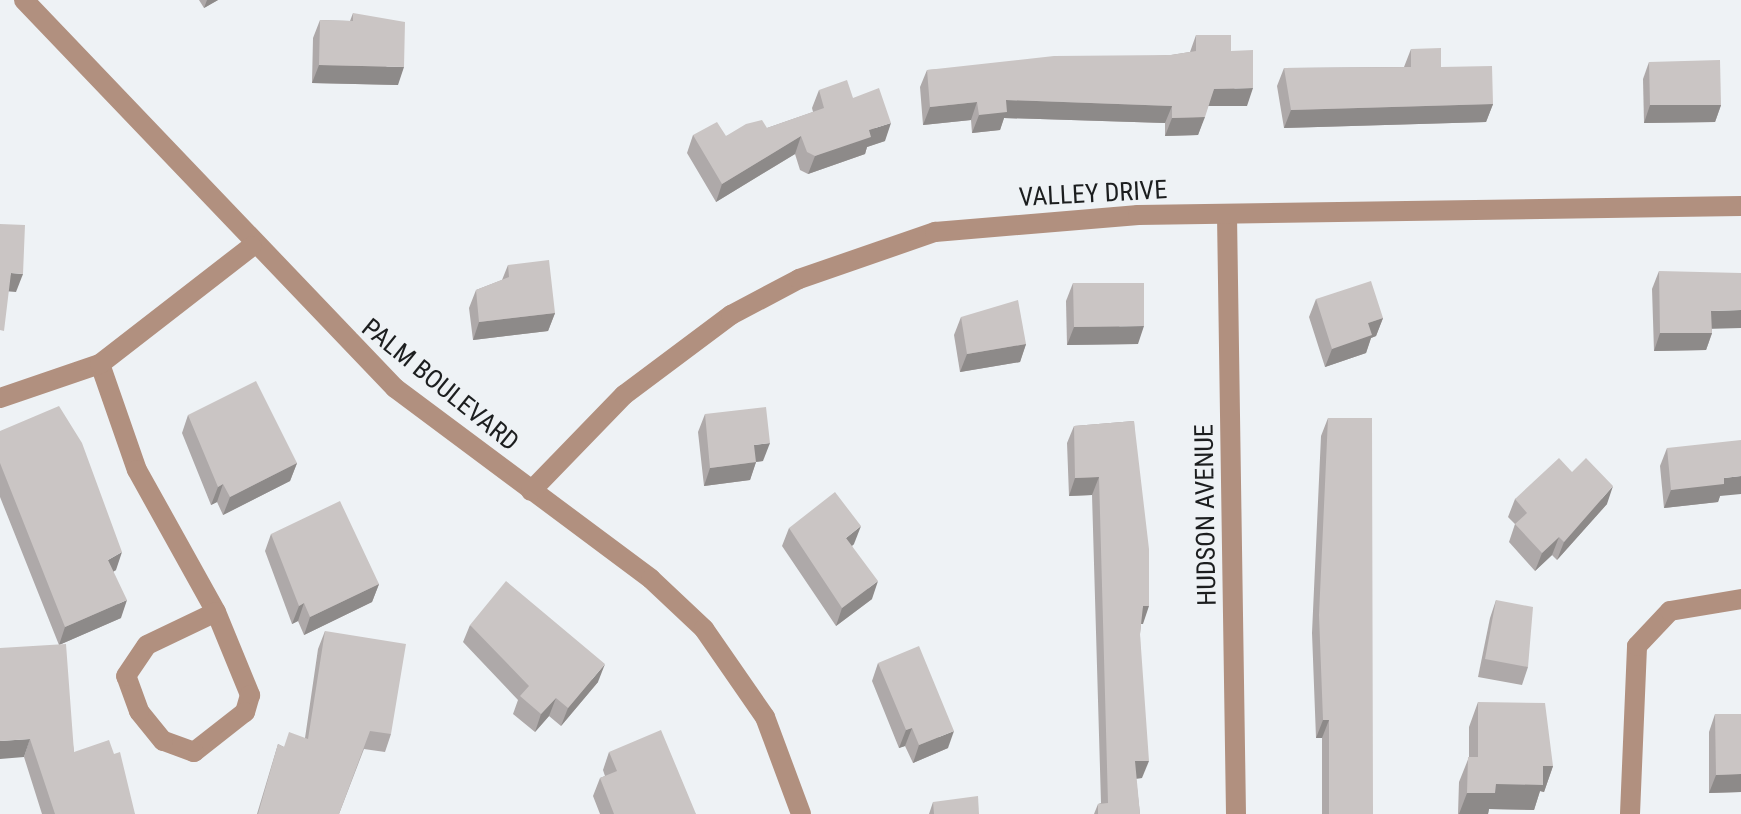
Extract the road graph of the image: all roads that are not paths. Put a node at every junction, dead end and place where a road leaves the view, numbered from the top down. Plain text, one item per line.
1 (24, 0) edge
2 (1741, 206) edge
3 (1227, 215) junction
4 (252, 246) junction
5 (100, 364) junction
6 (0, 398) edge
7 (531, 491) junction
8 (1741, 599) edge
9 (216, 612) junction
10 (801, 814) edge
11 (1236, 814) edge
12 (1630, 814) edge

1 - 4 street, PALM BOULEVARD
2 - 3 street, VALLEY DRIVE
3 - 7 street, VALLEY DRIVE
3 - 11 street, HUDSON AVENUE
4 - 5 street
4 - 7 street, PALM BOULEVARD
5 - 6 street
5 - 9 street
7 - 10 street, PALM BOULEVARD
8 - 12 street
9 - 9 street

